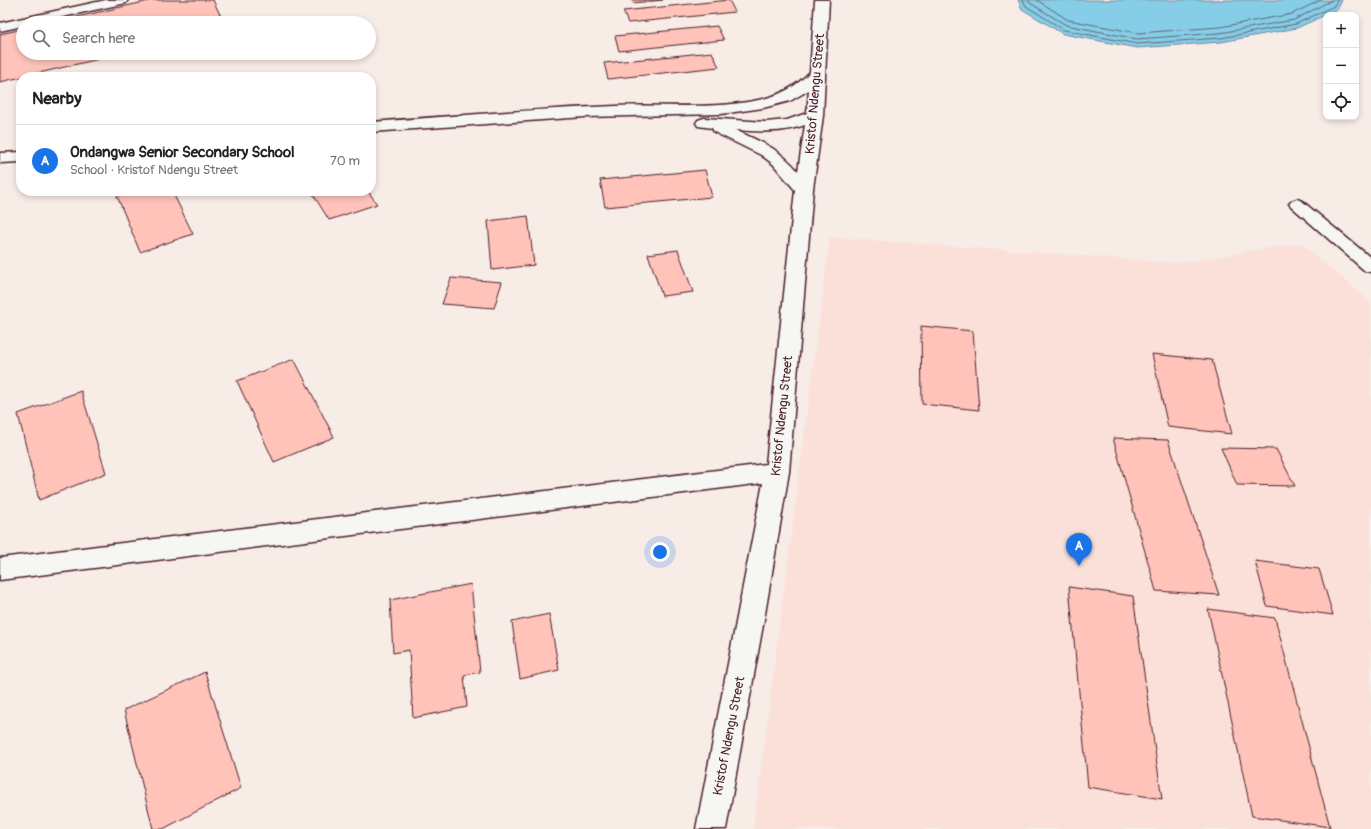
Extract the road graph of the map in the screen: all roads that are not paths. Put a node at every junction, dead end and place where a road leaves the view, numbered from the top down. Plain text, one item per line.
1 (122, 0) edge
2 (822, 0) edge
3 (50, 16) edge
4 (16, 23) edge
5 (0, 27) edge
6 (818, 73) junction
7 (617, 111) junction
8 (815, 116) junction
9 (706, 123) junction
10 (376, 127) edge
11 (16, 157) edge
12 (0, 158) edge
13 (804, 189) junction
14 (1298, 204) dead end
15 (1371, 267) edge
16 (777, 472) junction
17 (0, 569) edge
18 (711, 829) edge

1 - 3 lane
2 - 6 street, Kristof Ndengu Street
4 - 5 lane
6 - 7 street
6 - 8 street, Kristof Ndengu Street
7 - 9 street
7 - 10 street
8 - 9 street
8 - 13 street, Kristof Ndengu Street
9 - 13 street
11 - 12 street
13 - 16 street, Kristof Ndengu Street
14 - 15 lane
16 - 17 street
16 - 18 street, Kristof Ndengu Street

